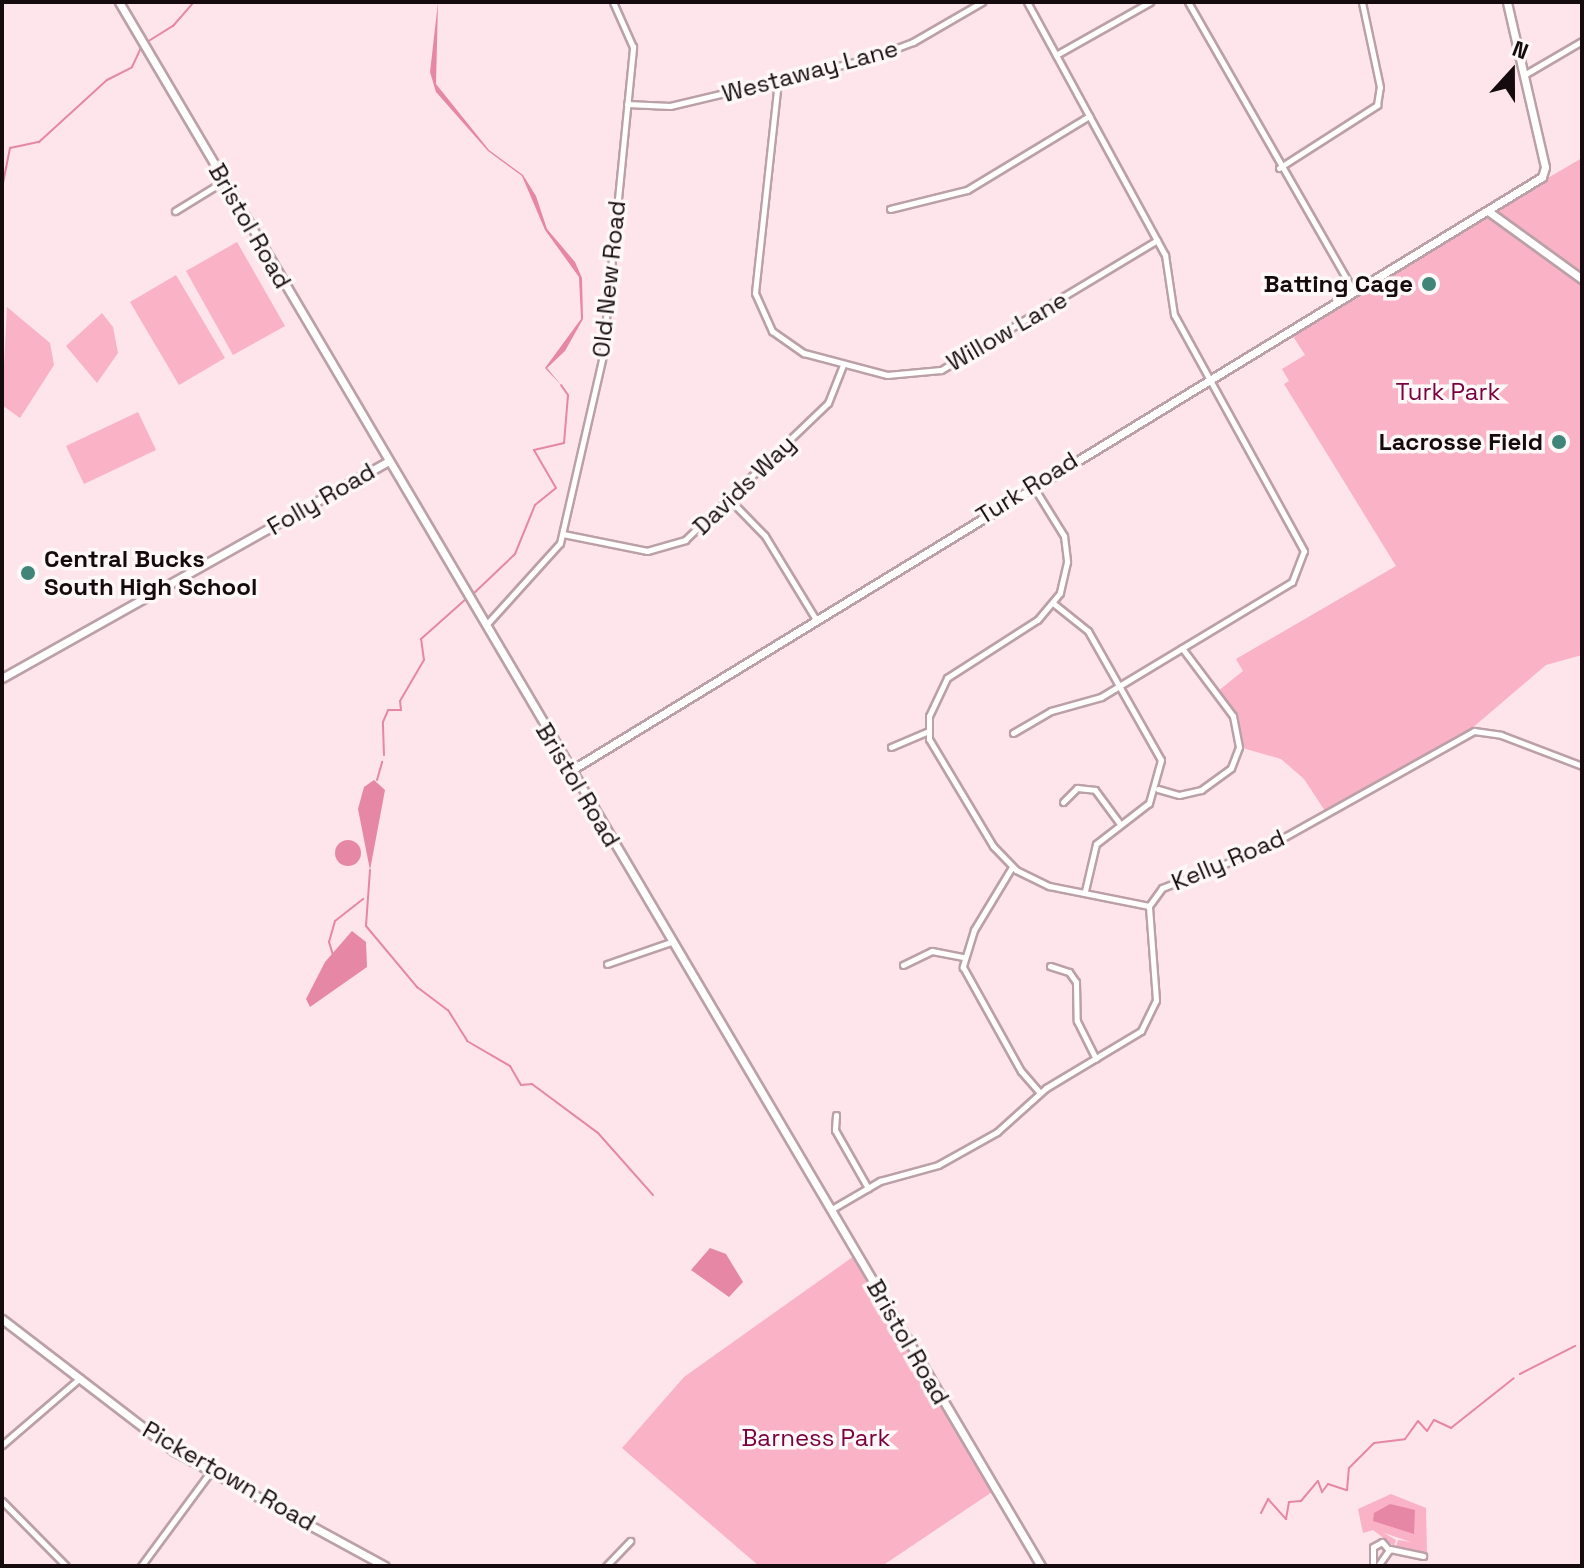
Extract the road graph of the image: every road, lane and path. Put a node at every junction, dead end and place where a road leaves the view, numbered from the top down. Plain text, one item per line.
1 (119, 2) edge
2 (613, 2) edge
3 (982, 2) edge
4 (1027, 2) edge
5 (1150, 2) edge
6 (1188, 2) edge
7 (1362, 2) edge
8 (1507, 2) edge
9 (1582, 41) edge
10 (1056, 55) junction
11 (1523, 75) junction
12 (778, 81) junction
13 (627, 104) junction
14 (1089, 116) junction
15 (1279, 168) junction
16 (224, 181) junction
17 (890, 209) dead end
18 (175, 211) dead end
19 (1488, 211) junction
20 (1157, 240) junction
21 (1582, 279) edge
22 (1353, 290) junction
23 (843, 365) junction
24 (1207, 378) junction
25 (388, 461) junction
26 (1032, 485) junction
27 (730, 499) junction
28 (563, 534) junction
29 (1053, 603) junction
30 (815, 618) junction
31 (486, 625) junction
32 (1182, 648) junction
33 (2, 678) edge
34 (1121, 684) junction
35 (927, 732) junction
36 (1013, 733) dead end
37 (891, 747) dead end
38 (1582, 766) edge
39 (570, 771) junction
40 (1158, 789) junction
41 (1063, 802) dead end
42 (1120, 824) junction
43 (1012, 867) junction
44 (1085, 891) junction
45 (1149, 906) junction
46 (671, 942) junction
47 (963, 957) junction
48 (607, 964) dead end
49 (903, 965) dead end
50 (1050, 966) dead end
51 (1096, 1059) junction
52 (1040, 1093) junction
53 (836, 1115) dead end
54 (868, 1188) junction
55 (832, 1209) junction
56 (2, 1319) edge
57 (80, 1378) junction
58 (2, 1445) edge
59 (211, 1471) junction
60 (2, 1501) edge
61 (630, 1541) dead end
62 (1390, 1549) junction
63 (1423, 1556) dead end
64 (66, 1566) edge
65 (141, 1566) edge
66 (385, 1566) edge
67 (606, 1566) edge
68 (1041, 1566) edge
69 (1375, 1566) edge

1 - 16 street, Bristol Road
2 - 13 street, Old New Road
3 - 12 street, Westaway Lane
4 - 10 street
5 - 10 street
6 - 15 street
7 - 15 street
8 - 11 street, Turk Road
9 - 11 street
10 - 14 street
11 - 19 street, Turk Road
12 - 13 street, Westaway Lane
12 - 23 street, Willow Lane
13 - 28 street, Old New Road
14 - 17 street
14 - 20 street
15 - 22 street
16 - 18 street
16 - 25 street, Bristol Road
19 - 21 street
19 - 22 street, Turk Road
20 - 23 street, Willow Lane
20 - 24 street
22 - 24 street, Turk Road
23 - 27 street, Davids Way
24 - 26 street, Turk Road
24 - 32 street
25 - 31 street, Bristol Road
25 - 33 street, Folly Road
26 - 29 street
26 - 30 street, Turk Road
27 - 28 street, Davids Way
27 - 30 street
28 - 31 street, Old New Road
29 - 34 street
29 - 35 street
30 - 39 street, Turk Road
31 - 39 street, Bristol Road
32 - 34 street
32 - 40 street
34 - 36 street
34 - 40 street
35 - 37 street
35 - 43 street
38 - 45 street, Kelly Road
39 - 46 street, Bristol Road
40 - 42 street
41 - 42 street
42 - 44 street
43 - 44 street
43 - 47 street
44 - 45 street
45 - 51 street, Kelly Road
46 - 48 street
46 - 55 street, Bristol Road
47 - 49 street
47 - 52 street
50 - 51 street
51 - 52 street, Kelly Road
52 - 54 street, Kelly Road
53 - 54 street
54 - 55 street, Kelly Road
55 - 68 street, Bristol Road
56 - 57 street, Pickertown Road
57 - 58 street
57 - 59 street, Pickertown Road
59 - 65 street
59 - 66 street, Pickertown Road
60 - 64 street
61 - 67 street
62 - 63 street
62 - 69 street
62 - 69 street

